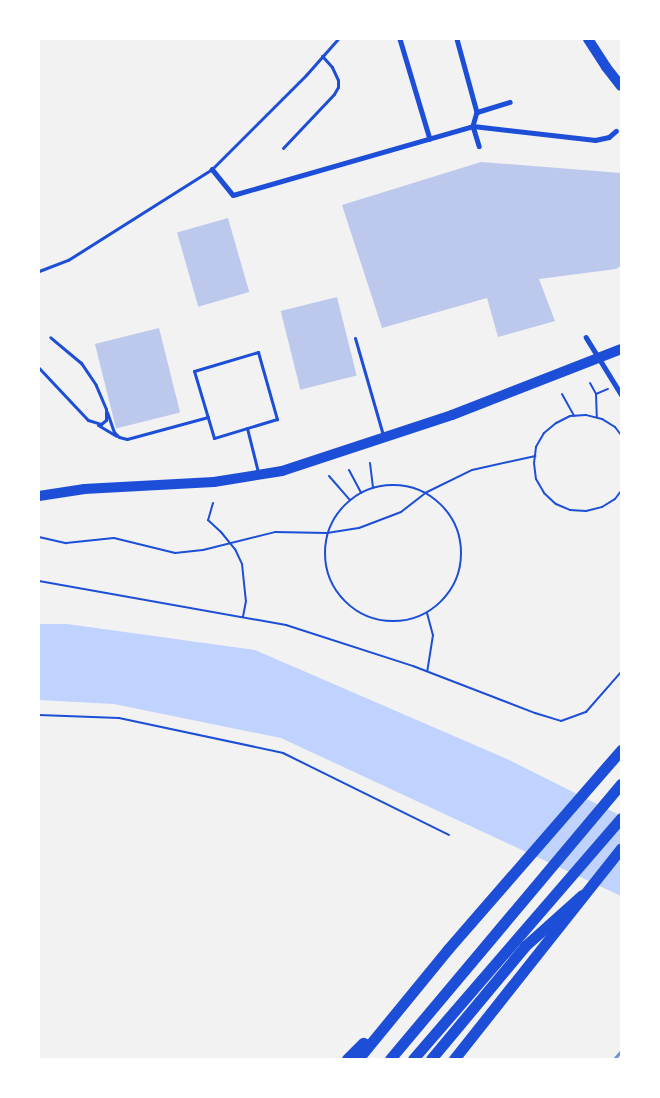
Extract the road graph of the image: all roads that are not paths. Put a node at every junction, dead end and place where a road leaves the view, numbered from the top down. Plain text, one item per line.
1 (338, 39) edge
2 (400, 39) edge
3 (457, 39) edge
4 (588, 39) edge
5 (322, 56) junction
6 (621, 86) edge
7 (509, 102) dead end
8 (477, 112) junction
9 (473, 126) junction
10 (616, 131) dead end
11 (430, 139) junction
12 (479, 146) dead end
13 (283, 148) dead end
14 (212, 169) junction
15 (39, 271) edge
16 (50, 337) dead end
17 (586, 337) dead end
18 (355, 338) dead end
19 (621, 350) edge
20 (39, 368) edge
21 (621, 394) edge
22 (106, 409) junction
23 (208, 417) junction
24 (93, 423) junction
25 (247, 428) junction
26 (119, 437) junction
27 (384, 438) junction
28 (259, 475) junction
29 (39, 496) edge
30 (621, 750) edge
31 (621, 784) edge
32 (621, 818) edge
33 (621, 848) edge
34 (582, 895) junction
35 (433, 1006) junction
36 (397, 1010) junction
37 (347, 1059) edge
38 (358, 1059) edge
39 (383, 1059) edge
40 (390, 1059) edge
41 (414, 1059) edge
42 (432, 1059) edge
43 (454, 1059) edge

1 - 5 lane
2 - 11 street
3 - 8 street
4 - 6 main road
5 - 13 lane
5 - 14 lane
7 - 8 street
8 - 9 street
9 - 10 street
9 - 11 street
9 - 12 street
11 - 14 street
14 - 15 lane
16 - 22 lane
17 - 21 street
18 - 27 lane
19 - 27 main road
20 - 24 lane
22 - 24 lane
22 - 26 lane
23 - 25 lane
23 - 25 lane
23 - 26 lane
24 - 26 lane
25 - 28 lane
27 - 28 main road
28 - 29 main road
30 - 36 main road
31 - 35 main road
32 - 41 main road
33 - 34 main road
34 - 42 main road
34 - 43 main road
35 - 39 main road
35 - 40 main road
36 - 37 main road
36 - 38 main road

